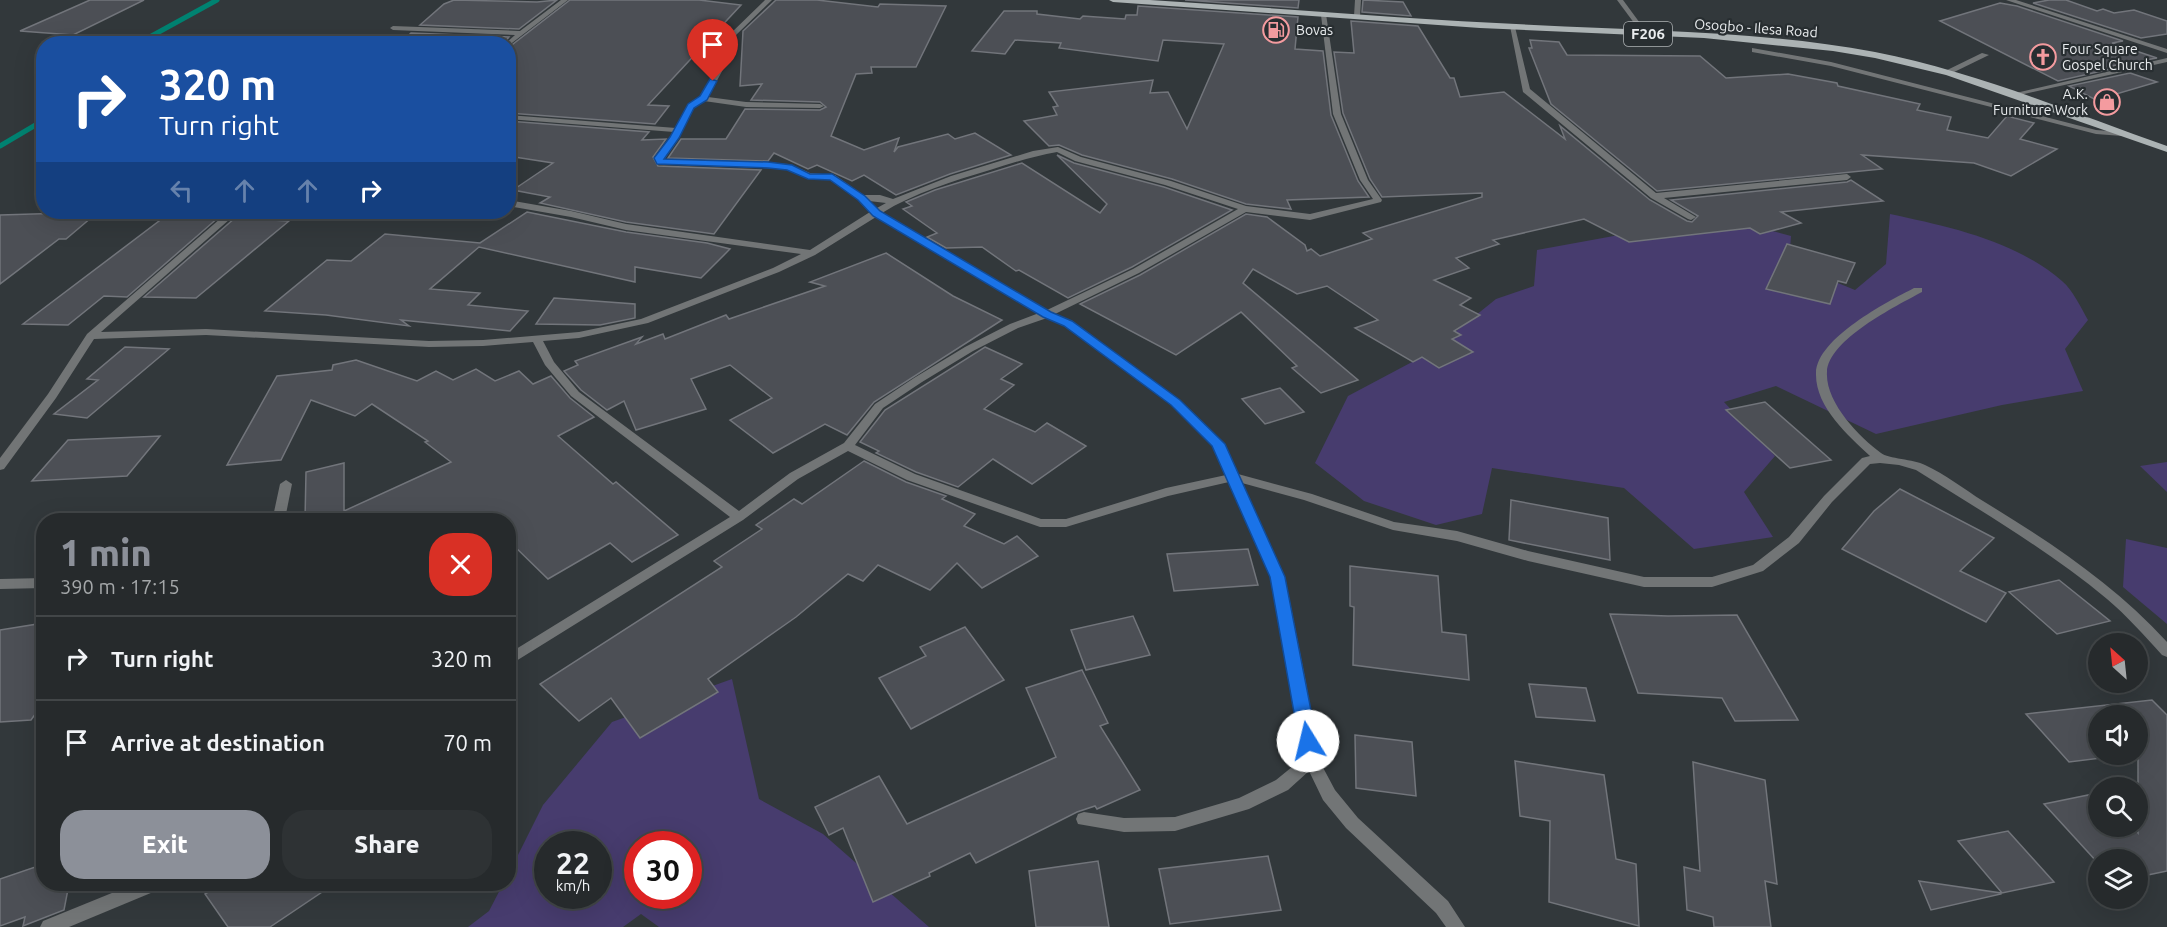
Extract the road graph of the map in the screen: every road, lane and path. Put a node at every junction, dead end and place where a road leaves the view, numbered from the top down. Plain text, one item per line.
1 (565, 0) edge
2 (769, 0) edge
3 (1113, 0) edge
4 (1122, 0) edge
5 (1358, 0) edge
6 (1620, 0) edge
7 (2009, 0) edge
8 (1324, 15) junction
9 (1357, 16) junction
10 (1512, 27) junction
11 (393, 28) dead end
12 (520, 33) junction
13 (1645, 34) junction
14 (516, 37) edge
15 (1755, 50) dead end
16 (2167, 51) edge
17 (1985, 55) dead end
18 (2167, 60) edge
19 (1945, 73) junction
20 (2011, 95) junction
21 (704, 98) junction
22 (820, 106) dead end
23 (516, 118) edge
24 (677, 130) junction
25 (2122, 134) junction
26 (2167, 149) edge
27 (1847, 177) dead end
28 (1654, 196) junction
29 (861, 198) junction
30 (893, 202) junction
31 (516, 204) edge
32 (1245, 209) junction
33 (877, 214) junction
34 (1691, 217) dead end
35 (225, 219) edge
36 (812, 253) junction
37 (1918, 290) dead end
38 (1047, 314) junction
39 (91, 336) junction
40 (537, 339) junction
41 (848, 446) junction
42 (1880, 459) junction
43 (0, 466) edge
44 (1233, 477) junction
45 (286, 484) dead end
46 (280, 513) edge
47 (739, 517) junction
48 (36, 583) edge
49 (0, 584) edge
50 (2167, 651) edge
51 (516, 656) edge
52 (1311, 760) junction
53 (1084, 819) dead end
54 (135, 891) edge
55 (49, 927) edge
56 (1456, 927) edge

1 - 12 street
2 - 21 street
3 - 4 main road, Osogbo - Ilesa Road / F206
4 - 8 main road, Osogbo - Ilesa Road / F206
5 - 9 street
6 - 13 street
7 - 16 street
8 - 9 main road, Osogbo - Ilesa Road / F206
8 - 32 street
9 - 10 main road, Osogbo - Ilesa Road / F206
10 - 13 main road, Osogbo - Ilesa Road / F206
10 - 28 street
11 - 12 street
12 - 14 street
13 - 19 main road, Osogbo - Ilesa Road / F206
15 - 25 street
17 - 19 street
18 - 20 street
19 - 20 main road, Osogbo - Ilesa Road / F206
20 - 25 main road, Osogbo - Ilesa Road / F206
21 - 22 street
21 - 24 street
23 - 24 street
24 - 29 street
25 - 26 main road, Osogbo - Ilesa Road / F206
27 - 28 street
28 - 34 street
29 - 30 street
29 - 33 street
30 - 32 street
30 - 33 street
31 - 36 street
32 - 38 street
33 - 36 street
33 - 38 street
35 - 39 street
36 - 40 street
37 - 42 street
38 - 41 street
38 - 44 street
39 - 40 street
39 - 43 street
40 - 47 street
41 - 44 street
41 - 47 street
42 - 44 street
42 - 50 street
44 - 52 street
45 - 46 street
47 - 51 street
48 - 49 street
52 - 53 street
52 - 56 street
54 - 55 street

